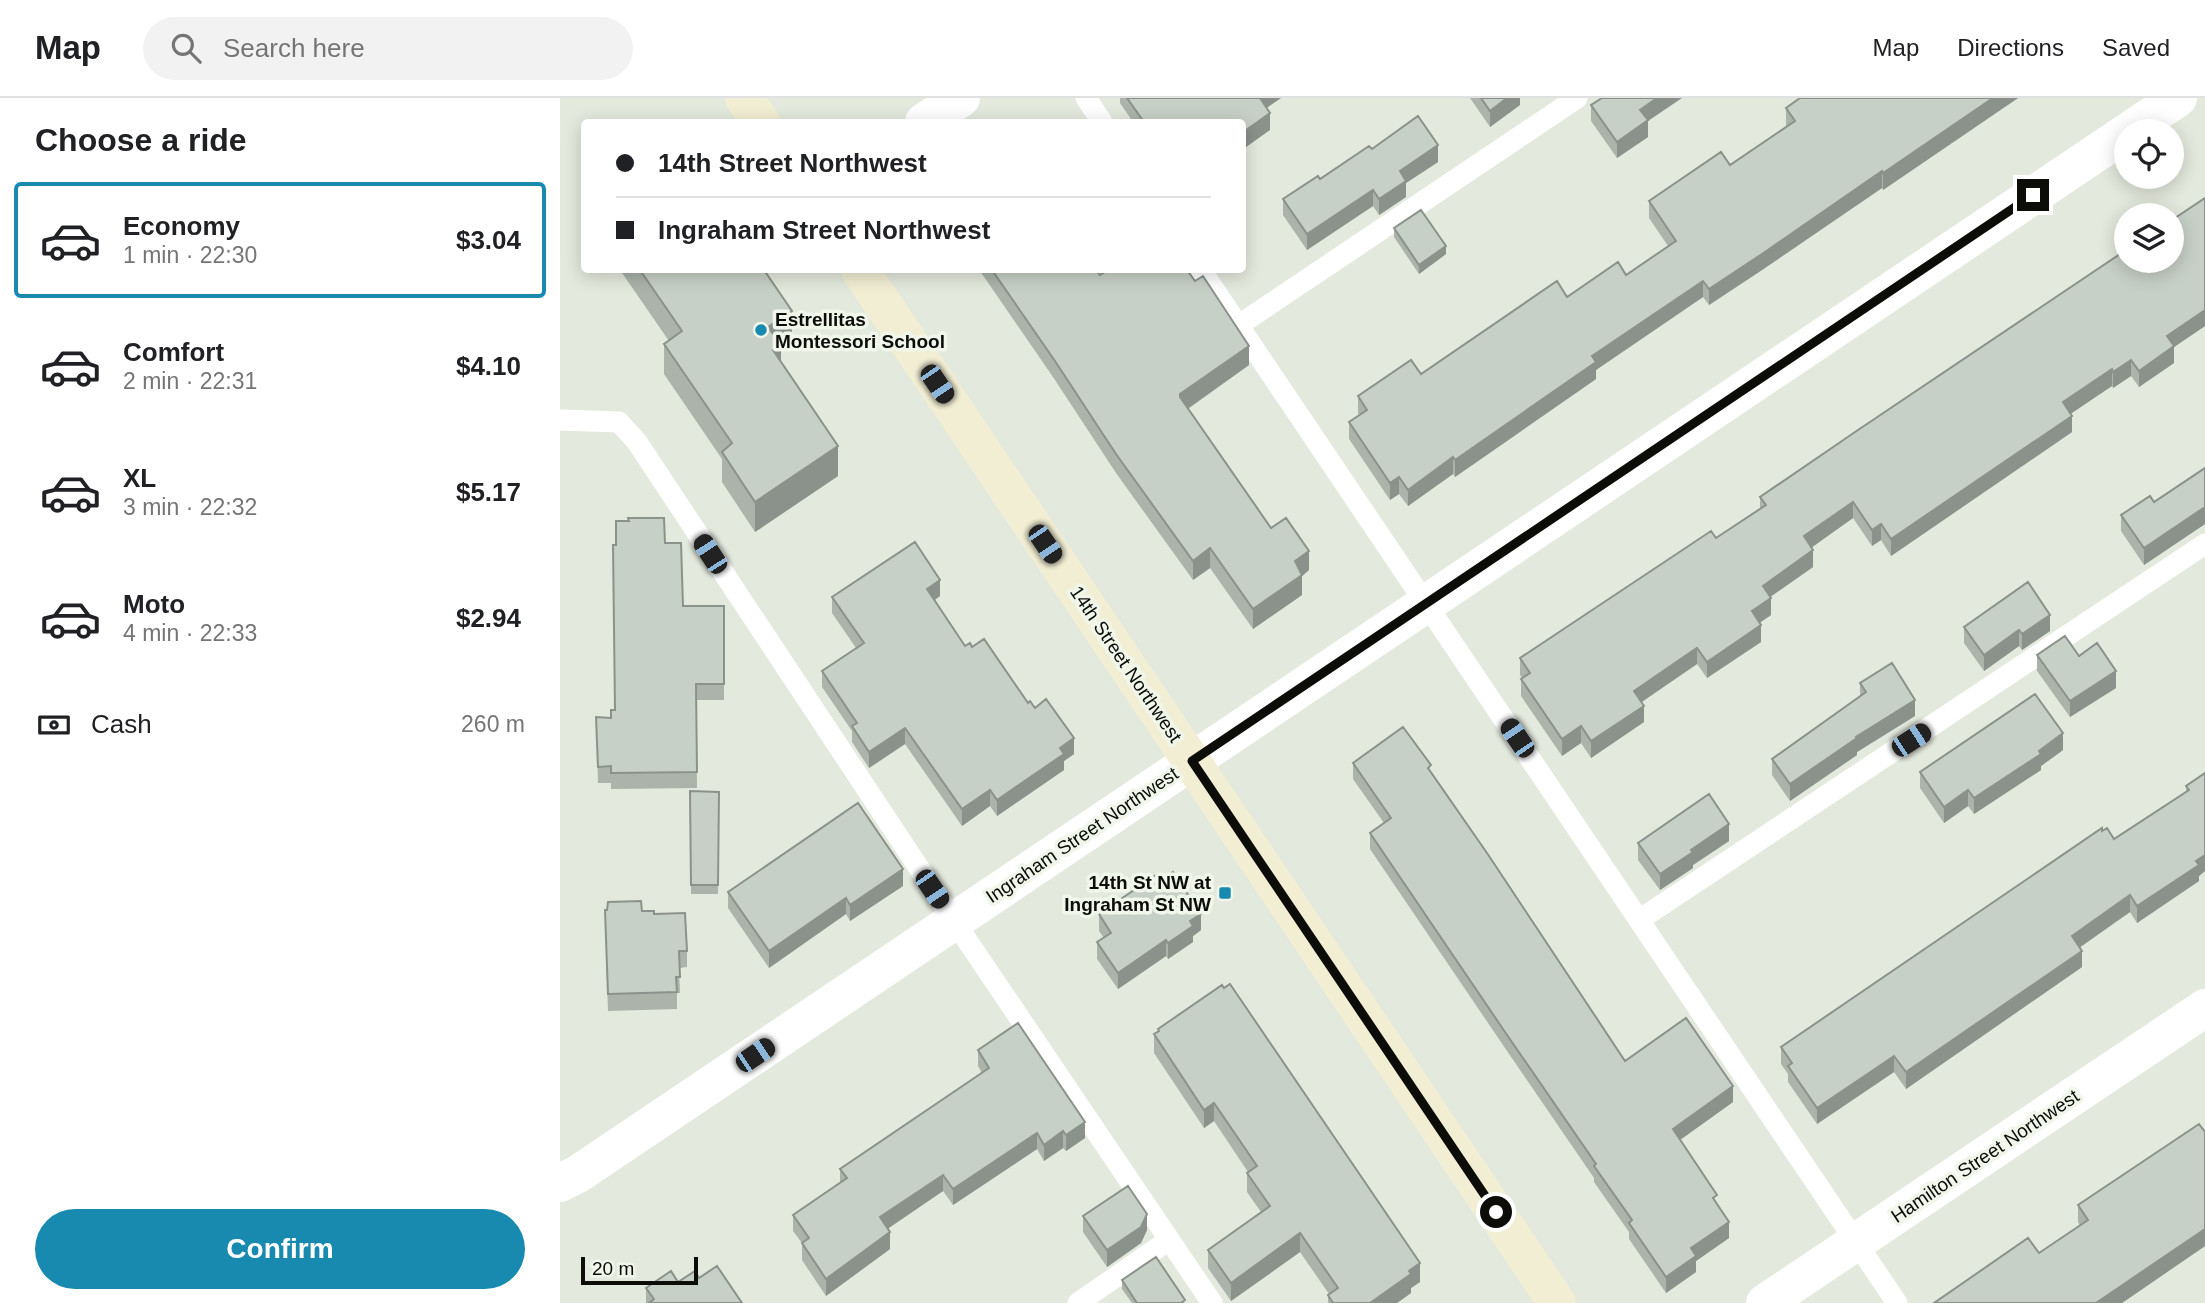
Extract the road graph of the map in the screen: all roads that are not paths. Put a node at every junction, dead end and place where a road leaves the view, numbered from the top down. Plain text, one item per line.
1 (744, 98) edge
2 (961, 98) edge
3 (1086, 98) edge
4 (1577, 98) edge
5 (2178, 98) edge
6 (759, 119) edge
7 (929, 119) edge
8 (1100, 119) edge
9 (2147, 119) edge
10 (2114, 141) edge
11 (862, 273) edge
12 (1203, 273) edge
13 (1239, 326) junction
14 (560, 420) edge
15 (2205, 544) edge
16 (1426, 603) junction
17 (1192, 761) junction
18 (1639, 920) junction
19 (954, 921) junction
20 (2205, 1008) edge
21 (560, 1183) edge
22 (1169, 1240) junction
23 (1856, 1242) junction
24 (1078, 1303) edge
25 (1212, 1303) edge
26 (1557, 1303) edge
27 (1765, 1303) edge
28 (1897, 1303) edge

1 - 6 street
2 - 7 street
3 - 8 lane
4 - 13 lane
5 - 9 street, Ingraham Street Northwest
10 - 16 street, Ingraham Street Northwest
11 - 17 street, 14th Street Northwest
12 - 13 lane
13 - 16 lane
14 - 19 lane
15 - 18 lane
16 - 17 street, Ingraham Street Northwest
16 - 18 lane
17 - 19 street, Ingraham Street Northwest
17 - 26 street, 14th Street Northwest
18 - 23 lane
19 - 21 street, Ingraham Street Northwest
19 - 22 lane
20 - 23 street, Hamilton Street Northwest
22 - 24 lane
22 - 25 lane
23 - 27 street, Hamilton Street Northwest
23 - 28 lane

